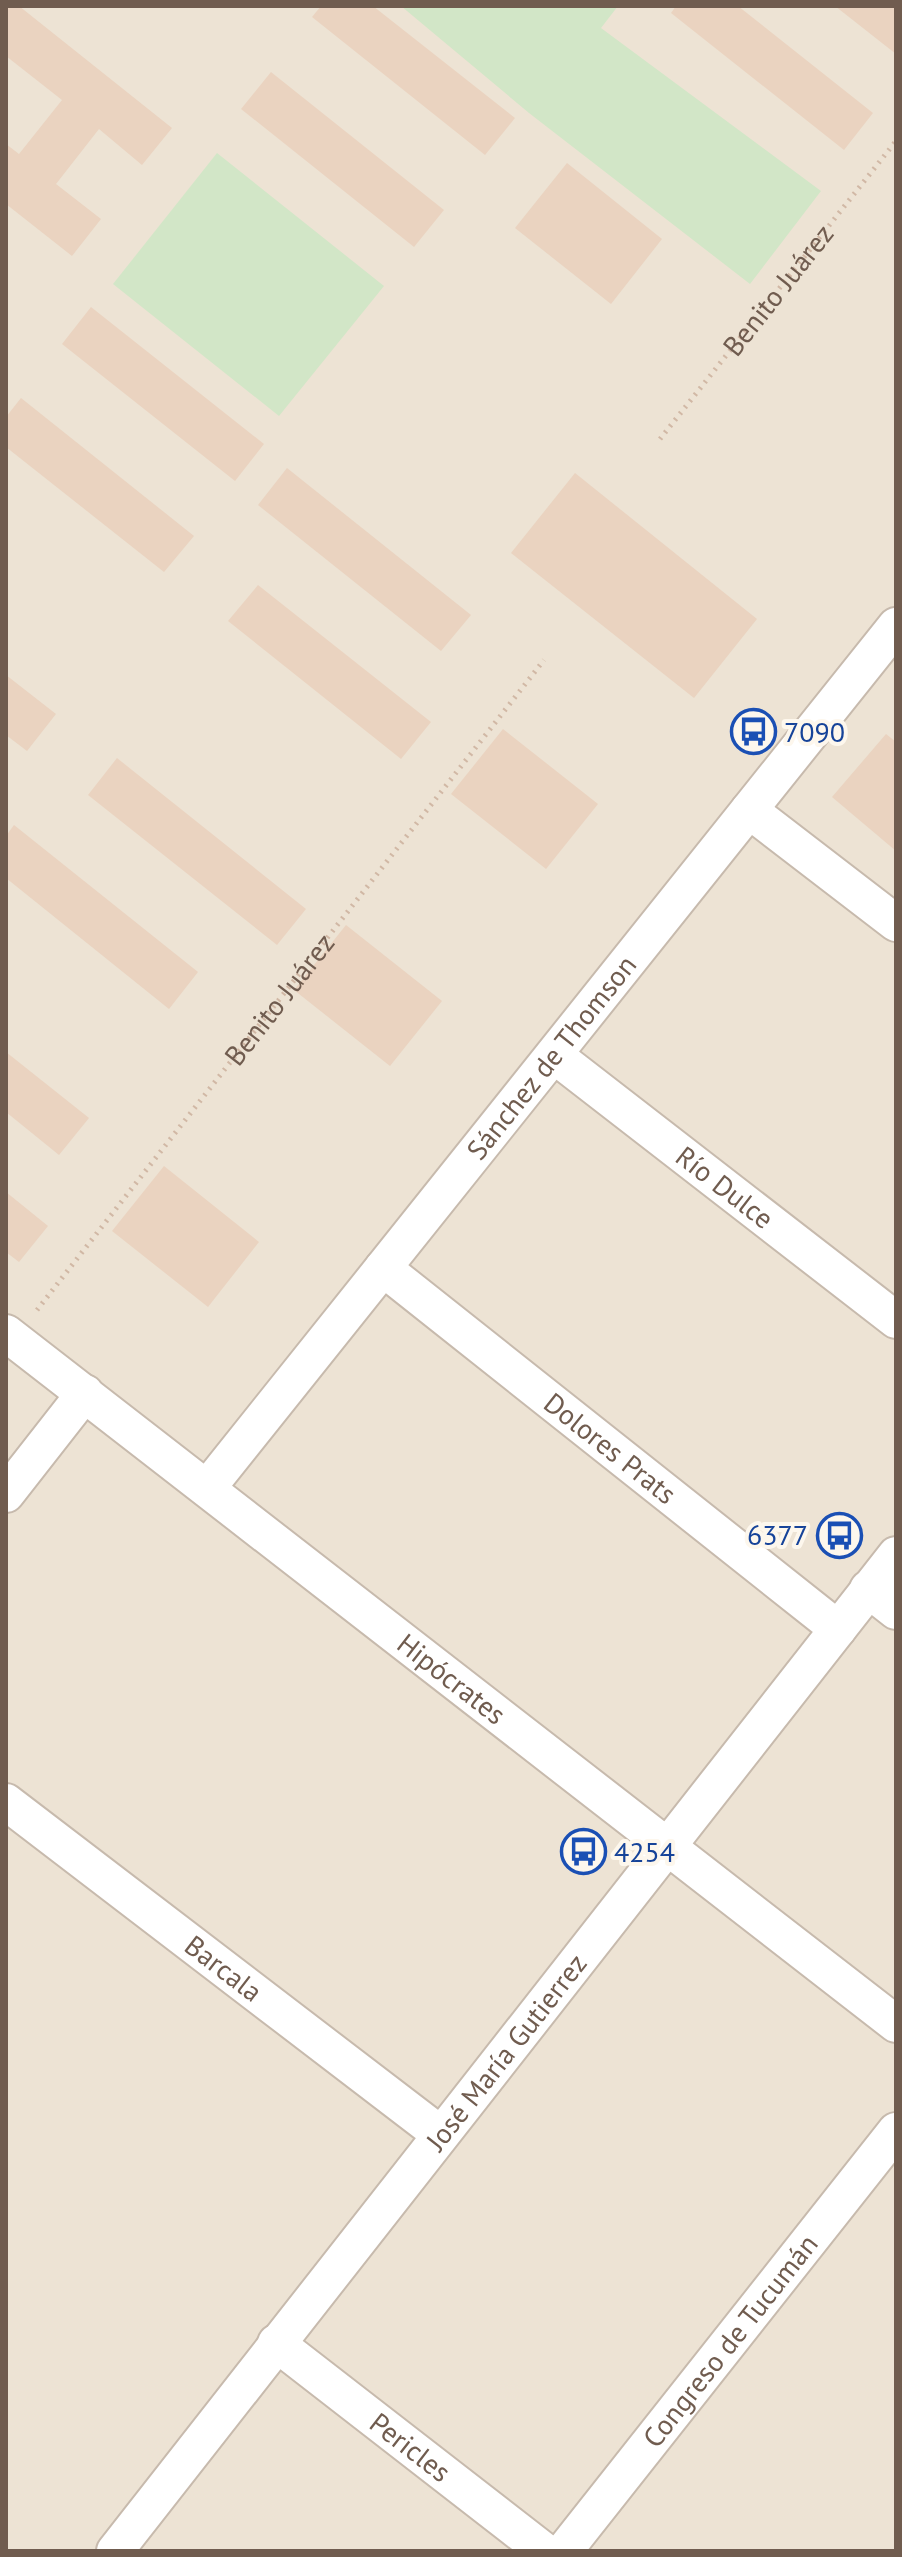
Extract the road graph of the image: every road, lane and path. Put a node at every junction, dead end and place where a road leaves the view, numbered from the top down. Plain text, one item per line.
1 (896, 141) edge
2 (660, 439) dead end
3 (896, 626) edge
4 (544, 660) dead end
5 (749, 810) junction
6 (896, 923) edge
7 (554, 1055) junction
8 (383, 1268) junction
9 (896, 1320) edge
10 (10, 1336) edge
11 (85, 1393) junction
12 (208, 1487) junction
13 (6, 1494) edge
14 (896, 1555) edge
15 (882, 1600) edge
16 (838, 1629) junction
17 (6, 1802) edge
18 (667, 1845) junction
19 (896, 2024) edge
20 (896, 2131) edge
21 (440, 2134) junction
22 (276, 2343) junction
23 (115, 2551) edge
24 (544, 2551) edge
25 (564, 2551) edge

1 - 2 path, Benito Juárez
3 - 5 street, Sánchez de Thomson
4 - 10 path, Benito Juárez
5 - 6 street
5 - 7 street, Sánchez de Thomson
7 - 8 street, Sánchez de Thomson
7 - 9 street, Río Dulce
8 - 12 street, Sánchez de Thomson
8 - 16 street, Dolores Prats
10 - 11 street, Hipócrates
11 - 12 street, Hipócrates
11 - 13 street
12 - 18 street, Hipócrates
14 - 15 street, José María Gutierrez
15 - 16 street, José María Gutierrez
16 - 18 street, José María Gutierrez
17 - 21 street, Barcala
18 - 19 street, Hipócrates
18 - 21 street, José María Gutierrez
20 - 25 street, Congreso de Tucumán
21 - 22 street, José María Gutierrez
22 - 23 street, José María Gutierrez
22 - 24 street, Pericles

